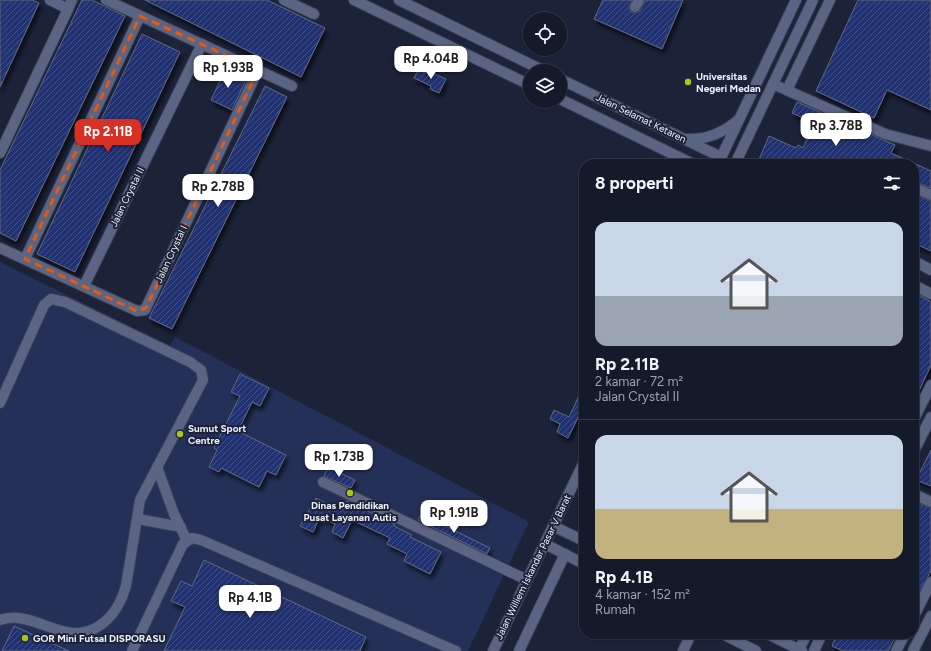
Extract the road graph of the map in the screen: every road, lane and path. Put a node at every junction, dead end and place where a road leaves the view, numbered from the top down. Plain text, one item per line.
1 (50, 0) edge
2 (106, 0) edge
3 (284, 0) edge
4 (354, 0) edge
5 (399, 0) edge
6 (796, 0) edge
7 (813, 0) edge
8 (830, 0) edge
9 (296, 3) edge
10 (70, 4) edge
11 (314, 14) dead end
12 (140, 16) junction
13 (202, 44) junction
14 (530, 64) edge
15 (258, 70) junction
16 (523, 82) edge
17 (567, 82) edge
18 (773, 84) junction
19 (292, 86) dead end
20 (787, 90) junction
21 (567, 103) edge
22 (740, 118) junction
23 (683, 138) junction
24 (931, 146) edge
25 (0, 153) edge
26 (683, 159) edge
27 (716, 159) edge
28 (720, 159) edge
29 (737, 159) edge
30 (919, 189) edge
31 (931, 195) edge
32 (0, 248) edge
33 (25, 259) junction
34 (919, 264) edge
35 (931, 270) edge
36 (84, 286) junction
37 (919, 288) edge
38 (931, 294) edge
39 (931, 385) edge
40 (0, 403) edge
41 (919, 409) edge
42 (931, 417) edge
43 (919, 441) edge
44 (157, 467) junction
45 (579, 472) edge
46 (323, 482) dead end
47 (919, 496) edge
48 (931, 502) edge
49 (138, 519) junction
50 (553, 526) junction
51 (181, 527) junction
52 (579, 539) edge
53 (187, 541) junction
54 (545, 544) junction
55 (565, 554) junction
56 (579, 561) edge
57 (527, 580) junction
58 (930, 584) edge
59 (919, 606) edge
60 (919, 615) edge
61 (930, 617) edge
62 (0, 620) edge
63 (689, 639) edge
64 (733, 639) edge
65 (778, 639) edge
66 (805, 639) edge
67 (820, 639) edge
68 (904, 639) edge
69 (449, 650) edge
70 (686, 650) edge
71 (800, 650) edge
72 (901, 650) edge
73 (132, 651) edge
74 (493, 651) edge
75 (519, 651) edge
76 (756, 651) edge
77 (814, 651) edge
78 (914, 651) edge

1 - 10 street
2 - 12 street
3 - 9 street
4 - 16 street
5 - 14 street
6 - 22 street
7 - 18 street
8 - 20 street
9 - 11 street
10 - 25 street
12 - 13 street
12 - 33 street
13 - 15 street
13 - 36 street, Jalan Crystal II
15 - 19 street
15 - 36 street, Jalan Crystal I
17 - 23 street, Jalan Selamat Ketaren
18 - 20 street
18 - 29 street
20 - 24 street
21 - 26 street, Jalan Selamat Ketaren
22 - 23 street
22 - 28 street
23 - 27 street, Jalan Selamat Ketaren
30 - 31 street
32 - 33 street
33 - 36 street
34 - 35 street
37 - 38 street
39 - 41 street
40 - 44 street
42 - 43 street
44 - 49 street
44 - 51 street
45 - 50 street, Jalan Williem Iskandar Pasar V Barat
46 - 57 street
47 - 48 street
49 - 51 street
49 - 62 street
50 - 52 street
50 - 54 street, Jalan Williem Iskandar Pasar V Barat
51 - 53 street
53 - 69 street
53 - 73 street
54 - 55 street
54 - 57 street, Jalan Williem Iskandar Pasar V Barat
55 - 56 street
55 - 75 street
57 - 74 street, Jalan Williem Iskandar Pasar V Barat
58 - 59 street
60 - 61 street
61 - 78 street
63 - 70 street
64 - 76 street
65 - 71 street
66 - 71 street
67 - 77 street
68 - 72 street

